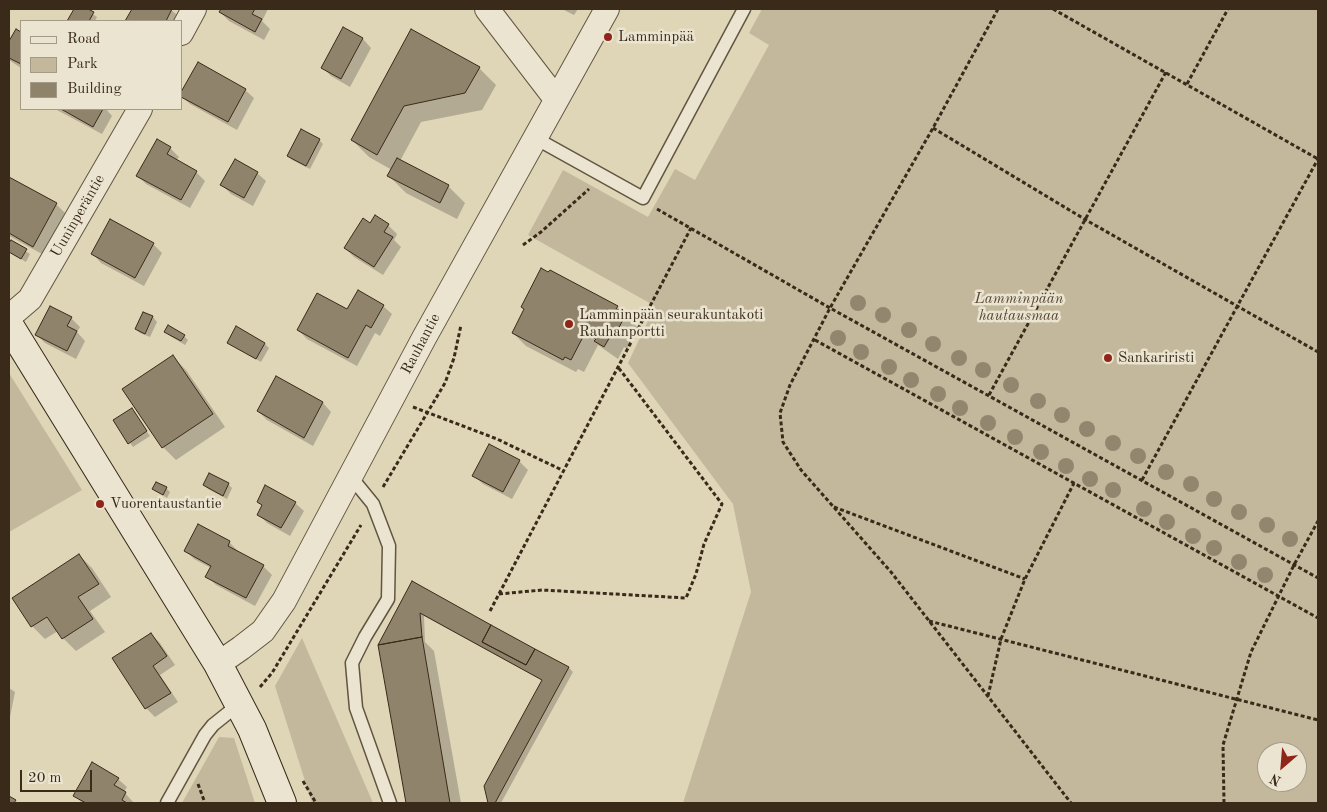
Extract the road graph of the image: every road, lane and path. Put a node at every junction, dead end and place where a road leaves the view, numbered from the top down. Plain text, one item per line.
1 (194, 9) edge
2 (486, 9) edge
3 (607, 9) edge
4 (744, 9) edge
5 (998, 9) edge
6 (1053, 9) edge
7 (1228, 9) edge
8 (182, 31) edge
9 (1166, 72) junction
10 (1187, 84) junction
11 (556, 99) junction
12 (139, 110) edge
13 (933, 128) junction
14 (535, 138) junction
15 (1318, 159) edge
16 (598, 174) junction
17 (643, 198) junction
18 (1086, 220) junction
19 (691, 228) junction
20 (523, 245) dead end
21 (1237, 307) junction
22 (830, 308) junction
23 (9, 317) edge
24 (461, 321) dead end
25 (9, 325) edge
26 (815, 340) junction
27 (1318, 352) edge
28 (618, 368) junction
29 (989, 395) junction
30 (392, 399) junction
31 (428, 413) junction
32 (564, 471) junction
33 (351, 477) junction
34 (1142, 480) junction
35 (1074, 483) junction
36 (373, 504) junction
37 (832, 506) junction
38 (1318, 521) edge
39 (1294, 565) junction
40 (1318, 578) edge
41 (1025, 579) junction
42 (499, 594) junction
43 (1279, 596) junction
44 (490, 610) dead end
45 (1318, 618) edge
46 (928, 621) junction
47 (1001, 639) junction
48 (218, 664) junction
49 (988, 696) junction
50 (248, 698) junction
51 (1237, 699) junction
52 (1318, 720) edge
53 (167, 803) edge
54 (282, 803) edge
55 (390, 803) edge
56 (1071, 803) edge
57 (1224, 803) edge

1 - 8 street
2 - 11 street
3 - 11 street, Rauhantie
4 - 17 lane
5 - 13 path
6 - 9 path
7 - 10 path
9 - 10 path
9 - 18 path
10 - 15 path
11 - 14 street, Rauhantie
12 - 23 street, Uuninperäntie
13 - 18 path
13 - 22 path
14 - 16 lane
14 - 30 street, Rauhantie
15 - 21 path
16 - 17 lane
16 - 20 path
17 - 19 path
18 - 21 path
18 - 29 path
19 - 22 path
19 - 28 path
21 - 27 path
21 - 34 path
22 - 26 path
22 - 29 path
24 - 31 path
25 - 48 main road
26 - 35 path
26 - 37 path
28 - 32 path
28 - 42 path
29 - 34 path
30 - 31 path
30 - 33 street, Rauhantie
31 - 32 path
31 - 36 path
32 - 42 path
33 - 36 lane
33 - 48 street, Rauhantie
34 - 39 path
35 - 41 path
35 - 43 path
36 - 50 path
36 - 55 lane
37 - 41 path
37 - 46 path
38 - 39 path
39 - 40 path
39 - 43 path
41 - 47 path
42 - 44 path
43 - 45 path
43 - 51 path
46 - 47 path
46 - 49 path
47 - 49 path
47 - 51 path
48 - 50 main road
49 - 56 path
50 - 53 lane
50 - 54 main road
51 - 52 path
51 - 57 path

